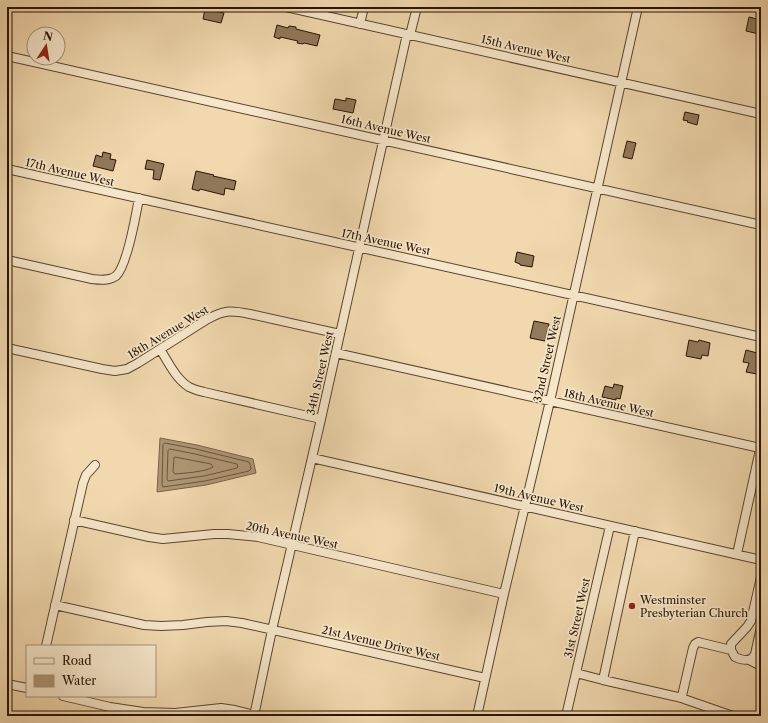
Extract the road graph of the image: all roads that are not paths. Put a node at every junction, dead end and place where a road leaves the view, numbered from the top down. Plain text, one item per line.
1 (286, 7) edge
2 (364, 7) edge
3 (417, 7) edge
4 (638, 7) edge
5 (360, 24) junction
6 (408, 34) junction
7 (7, 56) edge
8 (621, 82) junction
9 (761, 114) edge
10 (384, 140) junction
11 (7, 169) edge
12 (597, 189) junction
13 (139, 198) junction
14 (761, 225) edge
15 (359, 247) junction
16 (7, 260) edge
17 (573, 294) junction
18 (340, 334) junction
19 (761, 337) edge
20 (7, 348) edge
21 (160, 349) junction
22 (336, 353) junction
23 (550, 401) junction
24 (321, 419) junction
25 (761, 447) edge
26 (312, 458) junction
27 (95, 465) dead end
28 (525, 507) junction
29 (74, 520) junction
30 (610, 526) junction
31 (635, 531) junction
32 (292, 545) junction
33 (737, 554) junction
34 (761, 560) edge
35 (761, 577) edge
36 (504, 594) junction
37 (55, 605) junction
38 (761, 627) edge
39 (272, 630) junction
40 (46, 645) edge
41 (731, 650) junction
42 (749, 660) junction
43 (761, 666) edge
44 (576, 673) junction
45 (485, 678) junction
46 (603, 680) junction
47 (7, 684) edge
48 (26, 688) edge
49 (67, 697) edge
50 (682, 698) junction
51 (255, 716) edge
52 (477, 716) edge
53 (566, 716) edge
54 (733, 716) edge

1 - 5 street, 15th Avenue West
2 - 5 street
3 - 6 street, 34th Street West
4 - 8 street, 32nd Street West
5 - 6 street, 15th Avenue West
6 - 8 street, 15th Avenue West
6 - 10 street, 34th Street West
7 - 10 street, 16th Avenue West
8 - 9 street, 15th Avenue West
8 - 12 street, 32nd Street West
10 - 12 street, 16th Avenue West
10 - 15 street, 34th Street West
11 - 13 street, 17th Avenue West
12 - 14 street, 16th Avenue West
12 - 17 street, 32nd Street West
13 - 15 street, 17th Avenue West
13 - 16 street
15 - 17 street, 17th Avenue West
15 - 18 street, 34th Street West
17 - 19 street, 17th Avenue West
17 - 23 street, 32nd Street West
18 - 21 street, 18th Avenue West
18 - 22 street, 34th Street West
20 - 21 street, 18th Avenue West
21 - 24 street
22 - 23 street, 18th Avenue West
22 - 24 street, 34th Street West
23 - 25 street, 18th Avenue West
23 - 28 street, 32nd Street West
24 - 26 street, 34th Street West
25 - 33 street
26 - 28 street, 19th Avenue West
26 - 32 street, 34th Street West
27 - 29 street
28 - 30 street, 19th Avenue West
28 - 36 street, 32nd Street West
29 - 32 street, 20th Avenue West
29 - 37 street
30 - 31 street, 19th Avenue West
30 - 44 street, 31st Street West
31 - 33 street, 19th Avenue West
31 - 46 street
32 - 36 street, 20th Avenue West
32 - 39 street, 34th Street West
33 - 34 street, 19th Avenue West
35 - 41 street
36 - 45 street, 32nd Street West
37 - 39 street, 21st Avenue Drive West
37 - 40 street
38 - 42 street
39 - 45 street, 21st Avenue Drive West
39 - 51 street, 34th Street West
41 - 42 street
41 - 50 street
42 - 43 street
44 - 46 street
44 - 53 street, 31st Street West
45 - 52 street, 32nd Street West
46 - 50 street
47 - 48 street
49 - 51 street
50 - 54 street

